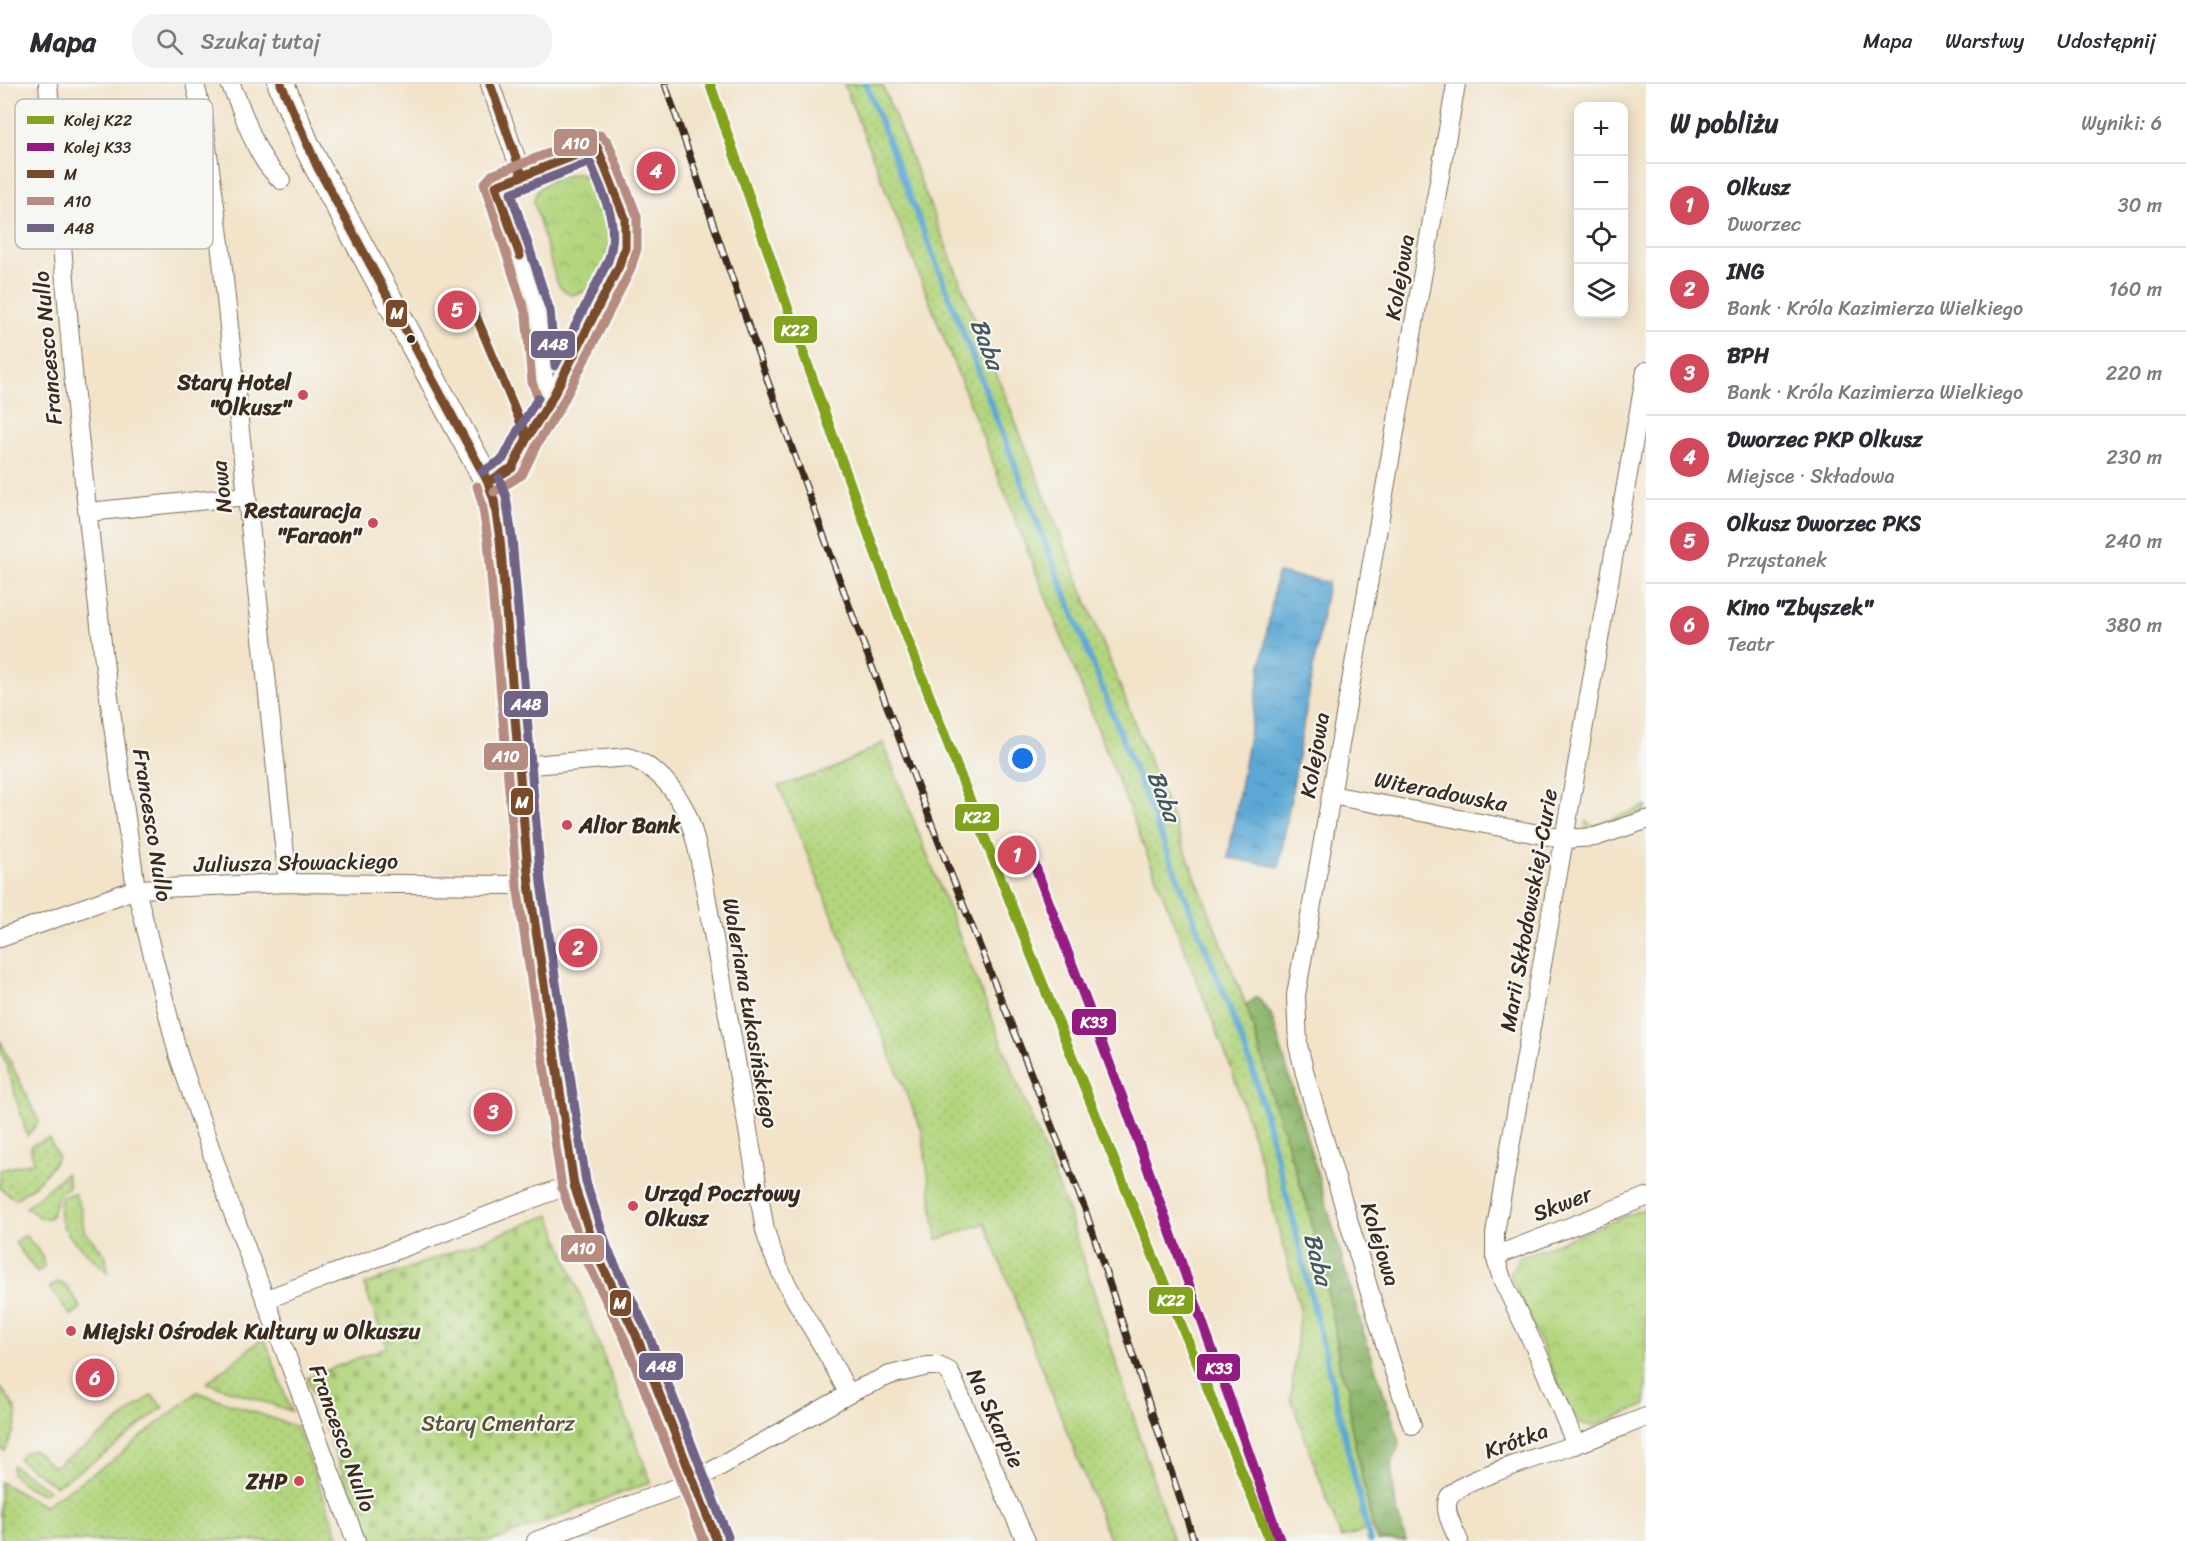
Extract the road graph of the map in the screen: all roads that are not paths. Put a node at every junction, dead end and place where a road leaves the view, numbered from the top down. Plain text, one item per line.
1 (48, 84) edge
2 (230, 84) edge
3 (281, 84) edge
4 (490, 84) edge
5 (1456, 84) edge
6 (49, 99) edge
7 (522, 175) junction
8 (281, 180) dead end
9 (213, 191) edge
10 (62, 249) edge
11 (1646, 371) edge
12 (551, 400) junction
13 (488, 482) junction
14 (247, 496) junction
15 (88, 512) junction
16 (520, 766) junction
17 (1331, 795) junction
18 (1646, 820) edge
19 (1565, 838) junction
20 (288, 883) junction
21 (529, 884) junction
22 (136, 889) junction
23 (0, 938) edge
24 (574, 1185) junction
25 (1646, 1197) edge
26 (1495, 1256) junction
27 (267, 1299) junction
28 (852, 1392) junction
29 (1646, 1417) edge
30 (1412, 1425) dead end
31 (1576, 1445) junction
32 (694, 1481) junction
33 (356, 1541) edge
34 (536, 1541) edge
35 (717, 1541) edge
36 (1026, 1541) edge
37 (1459, 1541) edge

1 - 6 street, Francesco Nullo
2 - 8 street
3 - 13 street
4 - 7 street
5 - 17 street, Kolejowa
7 - 12 street
7 - 12 street
9 - 14 street, Nowa
10 - 15 street, Francesco Nullo
11 - 19 street, Marii Skłodowskiej-Curie
12 - 13 street
13 - 16 street
14 - 15 street
14 - 20 street, Nowa
15 - 22 street, Francesco Nullo
16 - 21 street
16 - 28 street, Waleriana Łukasińskiego
17 - 19 street, Witeradowska
17 - 30 street, Kolejowa
18 - 19 street, Witeradowska
19 - 26 street, Marii Skłodowskiej-Curie
20 - 21 street, Juliusza Słowackiego
20 - 22 street, Juliusza Słowackiego
21 - 24 street
22 - 23 street, Juliusza Słowackiego
22 - 27 street, Francesco Nullo
24 - 27 street
24 - 32 street
25 - 26 street, Skwer
26 - 31 street, Marii Skłodowskiej-Curie
27 - 33 street, Francesco Nullo
28 - 32 street
28 - 36 street, Na Skarpie
29 - 31 street, Krótka
31 - 37 street, Krótka
32 - 34 street
32 - 35 street

